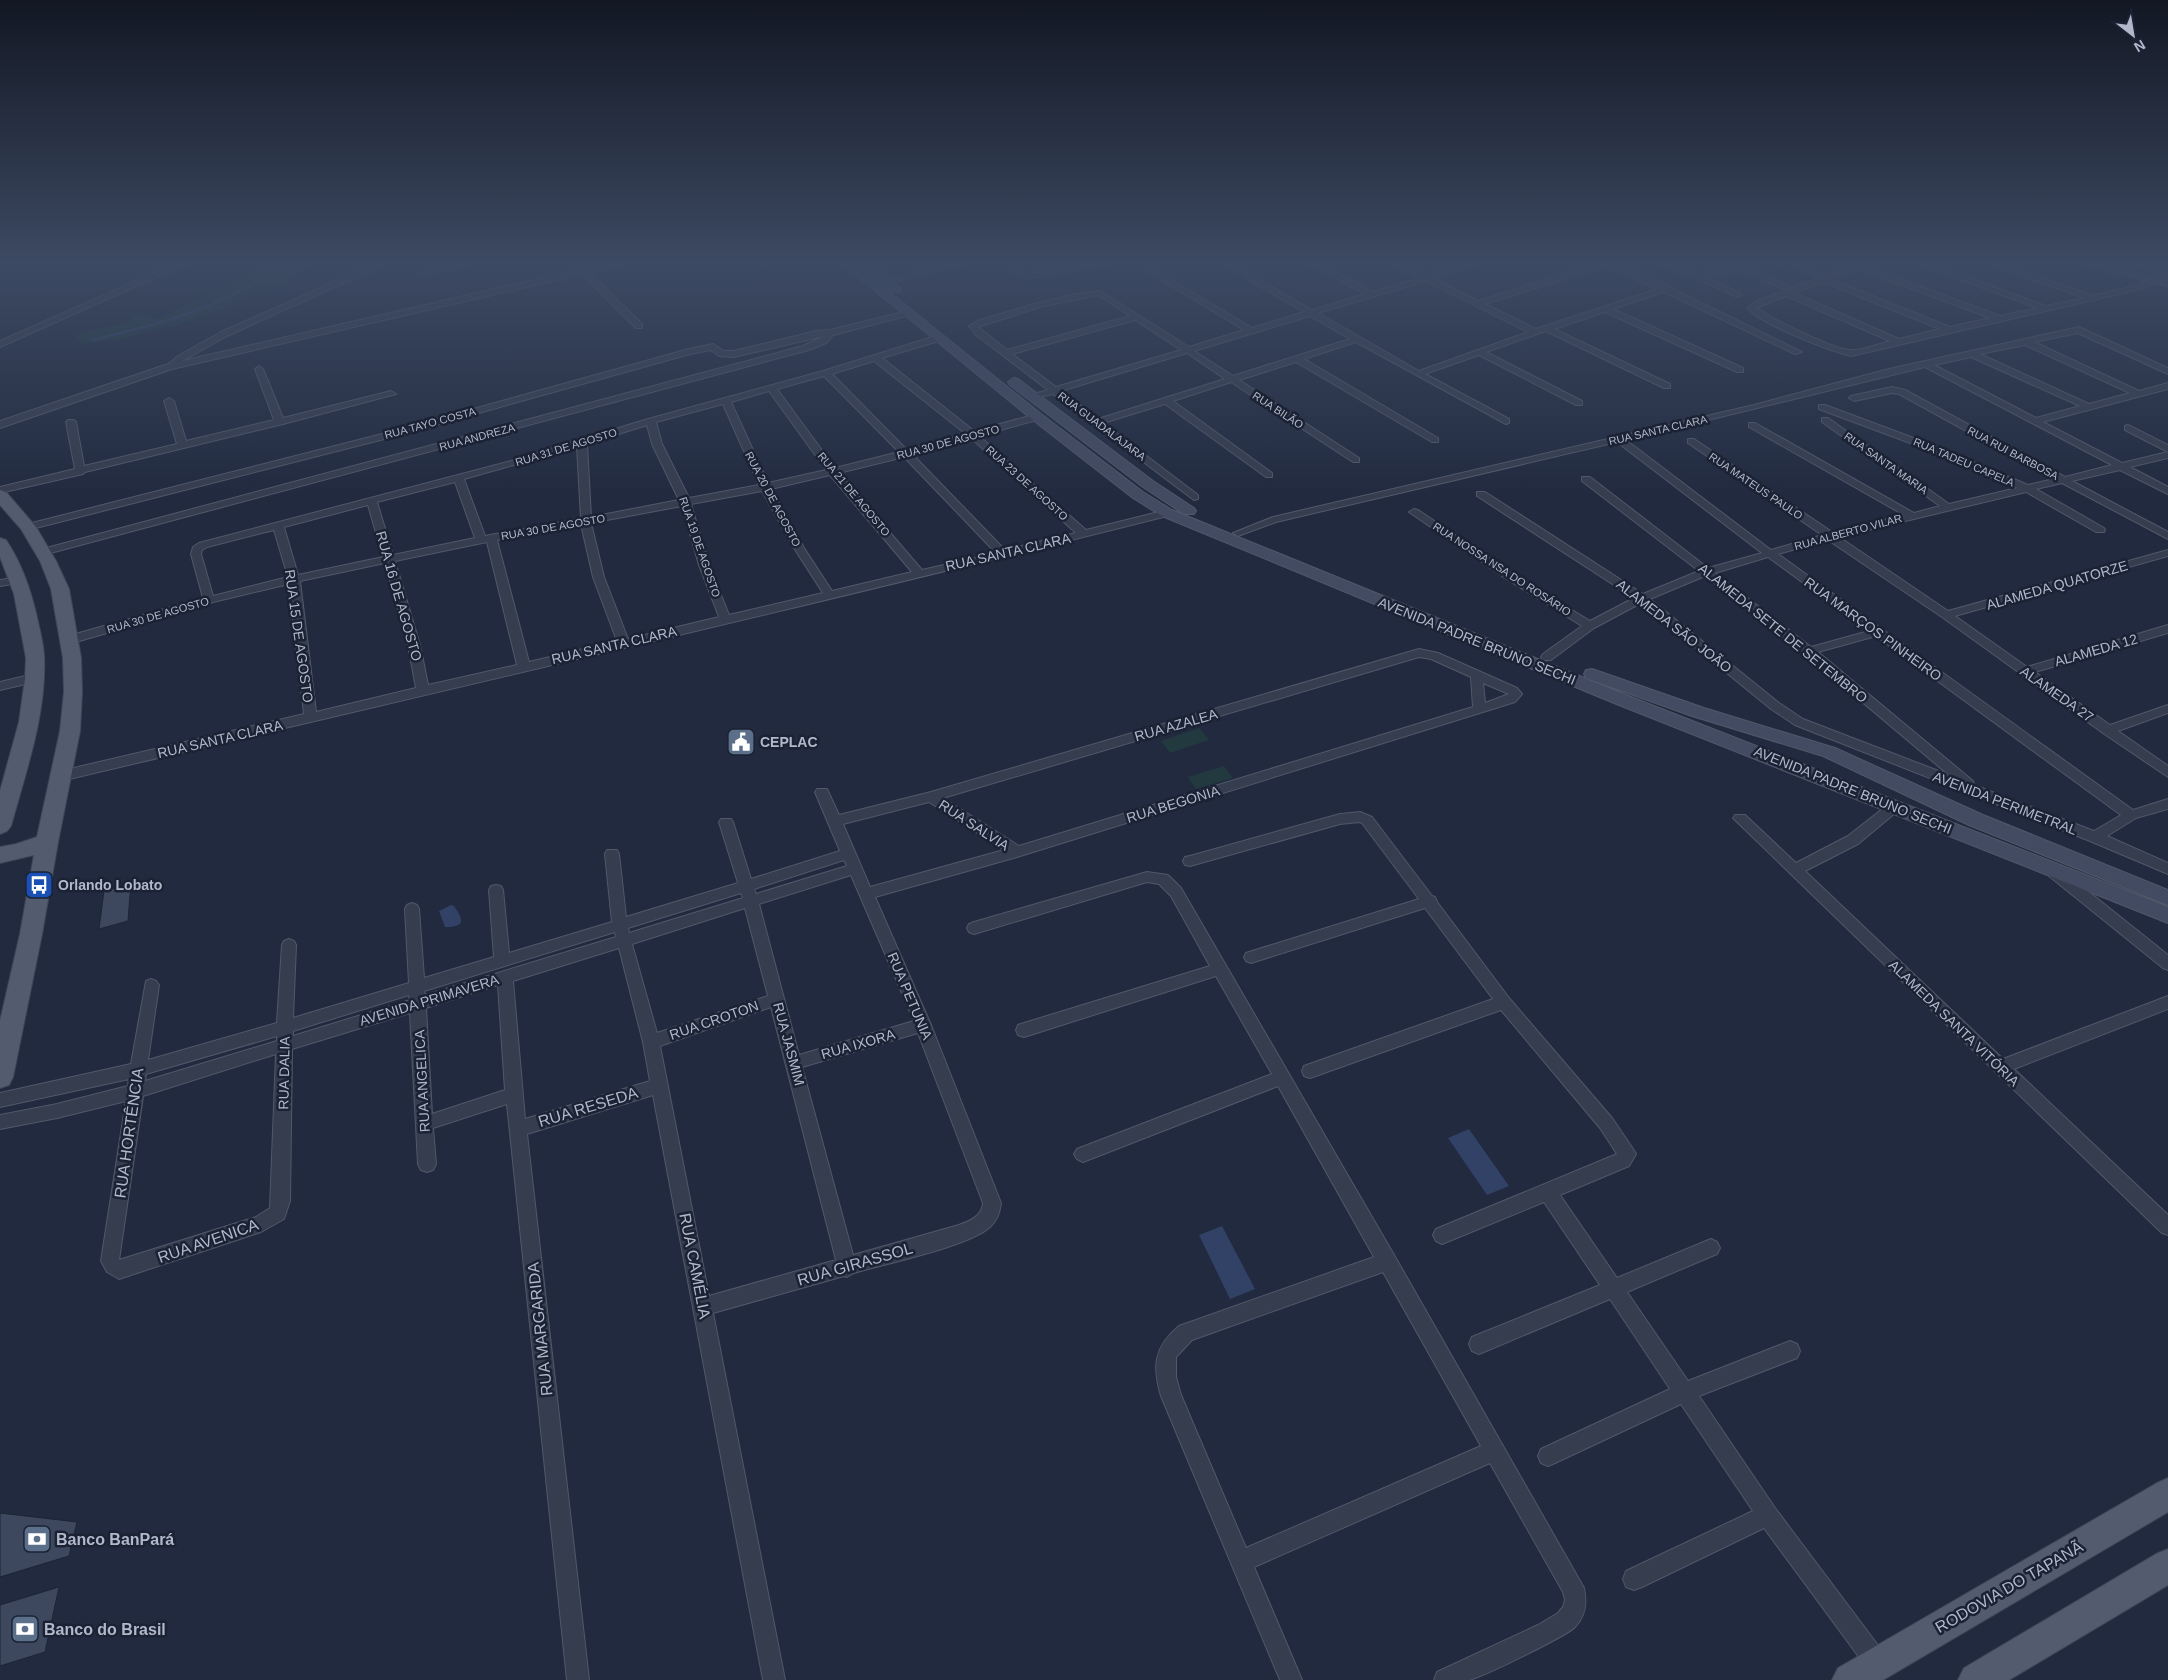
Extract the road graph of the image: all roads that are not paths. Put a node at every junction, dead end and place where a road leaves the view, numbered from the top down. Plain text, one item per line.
1 (213, 340) edge
2 (283, 340) edge
3 (790, 340) edge
4 (824, 340) edge
5 (931, 340) edge
6 (942, 340) edge
7 (960, 340) edge
8 (989, 340) edge
9 (1053, 340) edge
10 (1173, 340) edge
11 (1191, 340) edge
12 (1219, 340) edge
13 (1354, 340) edge
14 (1360, 340) edge
15 (1511, 340) edge
16 (1572, 340) edge
17 (1675, 340) edge
18 (1774, 340) edge
19 (1818, 340) edge
20 (1895, 340) edge
21 (1905, 340) edge
22 (2033, 340) edge
23 (2102, 340) edge
24 (1898, 342) junction
25 (2026, 342) junction
26 (1179, 344) junction
27 (1188, 350) junction
28 (1479, 352) junction
29 (1798, 352) dead end
30 (1006, 353) junction
31 (1972, 354) junction
32 (876, 358) junction
33 (1298, 359) junction
34 (1926, 364) junction
35 (169, 367) junction
36 (259, 369) dead end
37 (1740, 370) dead end
38 (2168, 371) edge
39 (826, 373) junction
40 (1418, 374) junction
41 (1232, 380) junction
42 (1046, 383) junction
43 (1667, 386) dead end
44 (2168, 386) edge
45 (772, 388) junction
46 (1055, 391) junction
47 (391, 394) dead end
48 (1028, 394) junction
49 (2138, 394) junction
50 (1854, 398) dead end
51 (726, 400) junction
52 (169, 401) dead end
53 (1167, 401) junction
54 (1579, 403) dead end
55 (1822, 407) dead end
56 (2089, 407) junction
57 (1037, 417) junction
58 (1825, 420) dead end
59 (651, 421) junction
60 (1506, 421) dead end
61 (2034, 421) junction
62 (71, 422) dead end
63 (280, 422) junction
64 (1098, 422) junction
65 (0, 425) edge
66 (1752, 425) dead end
67 (2128, 428) dead end
68 (973, 435) junction
69 (1618, 439) junction
70 (1435, 440) dead end
71 (1691, 441) dead end
72 (582, 442) junction
73 (183, 446) junction
74 (2168, 449) edge
75 (906, 454) junction
76 (2168, 455) edge
77 (1356, 460) dead end
78 (2122, 467) junction
79 (832, 471) junction
80 (80, 472) junction
81 (1269, 474) dead end
82 (458, 477) junction
83 (1586, 479) dead end
84 (2065, 481) junction
85 (766, 486) junction
86 (2028, 489) junction
87 (0, 490) edge
88 (2168, 491) edge
89 (1481, 494) dead end
90 (0, 495) edge
91 (1194, 497) dead end
92 (372, 501) junction
93 (686, 502) junction
94 (1948, 508) junction
95 (1414, 512) dead end
96 (1167, 513) junction
97 (1911, 516) junction
98 (587, 521) junction
99 (278, 526) junction
100 (28, 527) junction
101 (2100, 530) dead end
102 (1238, 533) junction
103 (1084, 534) junction
104 (1829, 536) junction
105 (2168, 536) edge
106 (486, 539) junction
107 (0, 543) edge
108 (43, 552) junction
109 (1769, 553) junction
110 (2168, 553) edge
111 (1003, 554) junction
112 (388, 560) junction
113 (1708, 572) junction
114 (919, 573) junction
115 (294, 579) junction
116 (18, 580) junction
117 (0, 584) edge
118 (829, 594) junction
119 (1642, 598) junction
120 (209, 600) junction
121 (1946, 615) junction
122 (725, 619) junction
123 (1590, 626) junction
124 (2168, 629) edge
125 (1878, 632) junction
126 (69, 640) junction
127 (624, 643) junction
128 (1809, 652) junction
129 (1547, 657) junction
130 (524, 667) junction
131 (2025, 671) junction
132 (1477, 675) junction
133 (34, 678) junction
134 (0, 686) edge
135 (423, 691) junction
136 (1513, 691) joint
137 (2168, 709) edge
138 (1479, 710) junction
139 (311, 718) junction
140 (2107, 730) junction
141 (1835, 746) junction
142 (2168, 772) edge
143 (61, 776) junction
144 (1820, 777) junction
145 (1976, 791) junction
146 (822, 792) dead end
147 (5, 793) edge
148 (931, 797) junction
149 (1896, 806) junction
150 (2166, 807) edge
151 (2131, 815) junction
152 (1740, 818) dead end
153 (726, 822) dead end
154 (835, 822) junction
155 (0, 826) edge
156 (2094, 837) junction
157 (47, 842) junction
158 (849, 852) junction
159 (1017, 852) junction
160 (612, 854) dead end
161 (0, 855) edge
162 (1190, 861) dead end
163 (2168, 869) edge
164 (855, 870) junction
165 (1795, 870) junction
166 (2052, 870) junction
167 (746, 886) junction
168 (496, 890) dead end
169 (865, 894) junction
170 (2168, 898) edge
171 (1430, 901) junction
172 (751, 902) junction
173 (412, 909) dead end
174 (2168, 915) edge
175 (974, 928) dead end
176 (622, 933) junction
177 (289, 945) dead end
178 (1251, 957) dead end
179 (2168, 964) edge
180 (1220, 969) junction
181 (504, 970) junction
182 (150, 985) dead end
183 (416, 987) junction
184 (777, 999) junction
185 (1504, 1002) junction
186 (2168, 1002) edge
187 (417, 1004) junction
188 (923, 1025) junction
189 (285, 1026) junction
190 (1024, 1030) dead end
191 (651, 1042) junction
192 (284, 1044) junction
193 (794, 1063) junction
194 (2000, 1067) junction
195 (139, 1069) junction
196 (1310, 1071) dead end
197 (0, 1077) edge
198 (1281, 1078) junction
199 (659, 1086) junction
200 (136, 1091) junction
201 (514, 1094) junction
202 (0, 1100) edge
203 (0, 1122) edge
204 (424, 1124) junction
205 (518, 1129) junction
206 (1083, 1154) dead end
207 (427, 1164) dead end
208 (1548, 1192) junction
209 (281, 1201) joint
210 (992, 1203) joint
211 (2168, 1227) edge
212 (1442, 1235) dead end
213 (1711, 1248) dead end
214 (1388, 1262) junction
215 (847, 1268) junction
216 (124, 1269) joint
217 (1612, 1289) junction
218 (703, 1307) junction
219 (1479, 1344) dead end
220 (1790, 1351) dead end
221 (1685, 1392) junction
222 (1494, 1451) junction
223 (1548, 1456) dead end
224 (2168, 1494) edge
225 (1768, 1515) junction
226 (1242, 1561) junction
227 (2168, 1567) edge
228 (1634, 1579) dead end
229 (1864, 1672) edge
230 (578, 1680) edge
231 (774, 1680) edge
232 (1290, 1680) edge
233 (1445, 1680) edge
234 (1976, 1680) edge

1 - 35 street
2 - 35 street
3 - 100 street, RUA TAYO COSTA
4 - 108 street, RUA ANDREZA
5 - 32 street, RUA 31 DE AGOSTO
6 - 57 main road, AVENIDA PADRE BRUNO SECHI
7 - 48 main road, AVENIDA PADRE BRUNO SECHI
8 - 30 street, RUA GUADALAJARA
9 - 30 street
10 - 26 street, RUA BILÃO
11 - 26 street
12 - 27 street
13 - 33 street
14 - 40 street
15 - 28 street
16 - 43 street
17 - 37 street
18 - 29 street
19 - 24 street
20 - 24 street
21 - 24 street
22 - 25 street, RUA SANTA CLARA
23 - 38 street, RUA SANTA CLARA
25 - 31 street, RUA SANTA CLARA
25 - 49 street
26 - 27 street, RUA BILÃO
26 - 42 street
27 - 41 street, RUA BILÃO
27 - 46 street
28 - 40 street
28 - 54 street
30 - 42 street, RUA GUADALAJARA
31 - 34 street, RUA SANTA CLARA
31 - 56 street
32 - 39 street, RUA 31 DE AGOSTO
32 - 68 street, RUA 23 DE AGOSTO
33 - 41 street
33 - 70 street
34 - 61 street
34 - 69 street, RUA SANTA CLARA
35 - 65 street
36 - 63 street
39 - 45 street, RUA 31 DE AGOSTO
39 - 75 street
40 - 60 street
41 - 53 street
41 - 77 street, RUA BILÃO
42 - 46 street, RUA GUADALAJARA
42 - 48 street
44 - 49 street
45 - 51 street, RUA 31 DE AGOSTO
45 - 79 street, RUA 21 DE AGOSTO
46 - 48 street
46 - 64 street, RUA GUADALAJARA
47 - 63 street
48 - 102 main road, AVENIDA PADRE BRUNO SECHI
49 - 56 street
50 - 84 street, RUA RUI BARBOSA
51 - 59 street, RUA 31 DE AGOSTO
51 - 85 street, RUA 20 DE AGOSTO
52 - 73 street
53 - 64 street
53 - 81 street
55 - 86 street, RUA TADEU CAPELA
56 - 61 street
57 - 68 street, RUA 30 DE AGOSTO
57 - 96 main road, AVENIDA PADRE BRUNO SECHI
58 - 94 street, RUA SANTA MARIA
59 - 72 street, RUA 31 DE AGOSTO
59 - 93 street, RUA 19 DE AGOSTO
61 - 78 street
62 - 80 street
63 - 73 street
64 - 91 street, RUA GUADALAJARA
66 - 97 street
67 - 74 street
68 - 75 street, RUA 30 DE AGOSTO
68 - 103 street, RUA 23 DE AGOSTO
69 - 102 street, RUA SANTA CLARA
69 - 109 street, RUA MARÇOS PINHEIRO
71 - 104 street, RUA MATEUS PAULO
72 - 82 street, RUA 31 DE AGOSTO
72 - 98 street
73 - 80 street
75 - 79 street, RUA 30 DE AGOSTO
75 - 111 street
76 - 78 street, RUA ALBERTO VILAR
78 - 84 street, RUA ALBERTO VILAR
78 - 88 street
79 - 85 street, RUA 30 DE AGOSTO
79 - 114 street, RUA 21 DE AGOSTO
80 - 87 street
82 - 92 street, RUA 31 DE AGOSTO
82 - 106 street
83 - 113 street, ALAMEDA SETE DE SETEMBRO
84 - 86 street, RUA ALBERTO VILAR
84 - 105 street, RUA RUI BARBOSA
85 - 93 street, RUA 30 DE AGOSTO
85 - 118 street, RUA 20 DE AGOSTO
86 - 94 street, RUA ALBERTO VILAR
86 - 101 street, RUA TADEU CAPELA
89 - 119 street, ALAMEDA SÃO JOÃO
90 - 100 main road
92 - 99 street, RUA 31 DE AGOSTO
92 - 112 street, RUA 16 DE AGOSTO
93 - 98 street, RUA 30 DE AGOSTO
93 - 122 street, RUA 19 DE AGOSTO
94 - 97 street, RUA ALBERTO VILAR
95 - 123 street, RUA NOSSA NSA DO ROSÁRIO
96 - 103 street, RUA SANTA CLARA
96 - 144 main road, AVENIDA PADRE BRUNO SECHI
97 - 104 street, RUA ALBERTO VILAR
98 - 106 street, RUA 30 DE AGOSTO
98 - 127 street
99 - 115 street, RUA 15 DE AGOSTO
99 - 120 street, RUA 31 DE AGOSTO
100 - 108 main road
102 - 129 main road, AVENIDA PADRE BRUNO SECHI
103 - 111 street, RUA SANTA CLARA
104 - 109 street, RUA ALBERTO VILAR
104 - 121 street, RUA MATEUS PAULO
106 - 112 street, RUA 30 DE AGOSTO
106 - 130 street
107 - 116 main road
108 - 126 main road
109 - 113 street, RUA ALBERTO VILAR
109 - 125 street, RUA MARÇOS PINHEIRO
110 - 121 street, ALAMEDA QUATORZE
111 - 114 street, RUA SANTA CLARA
112 - 115 street, RUA 30 DE AGOSTO
112 - 135 street, RUA 16 DE AGOSTO
113 - 119 street, RUA ALBERTO VILAR
113 - 128 street, ALAMEDA SETE DE SETEMBRO
114 - 118 street, RUA SANTA CLARA
115 - 120 street, RUA 30 DE AGOSTO
115 - 139 street, RUA 15 DE AGOSTO
116 - 117 street
116 - 133 main road
118 - 122 street, RUA SANTA CLARA
119 - 123 street, RUA ALBERTO VILAR
119 - 141 street, ALAMEDA SÃO JOÃO
120 - 126 street, RUA 30 DE AGOSTO
121 - 131 street, ALAMEDA 27
122 - 127 street, RUA SANTA CLARA
123 - 129 street, RUA ALBERTO VILAR
124 - 131 street, ALAMEDA 12
125 - 128 street
125 - 151 street, RUA MARÇOS PINHEIRO
126 - 143 main road
127 - 130 street, RUA SANTA CLARA
128 - 145 street, ALAMEDA SETE DE SETEMBRO
129 - 141 main road, AVENIDA PADRE BRUNO SECHI
130 - 135 street, RUA SANTA CLARA
131 - 140 street, ALAMEDA 27
132 - 136 street, RUA AZALEA
132 - 138 street
132 - 148 street, RUA AZALEA
133 - 134 street
133 - 147 main road
135 - 139 street, RUA SANTA CLARA
136 - 138 street, RUA BEGONIA
137 - 140 street
138 - 159 street, RUA BEGONIA
139 - 143 street, RUA SANTA CLARA
140 - 142 street, ALAMEDA 27
141 - 144 main road
141 - 145 street, AVENIDA PERIMETRAL
141 - 170 main road, AVENIDA PADRE BRUNO SECHI
143 - 157 main road
144 - 149 main road, AVENIDA PADRE BRUNO SECHI
145 - 156 street, AVENIDA PERIMETRAL
146 - 154 street, RUA PETUNIA
147 - 155 main road
148 - 154 street, RUA AZALEA
148 - 159 street, RUA SALVIA
149 - 165 street
149 - 166 main road, AVENIDA PADRE BRUNO SECHI
150 - 151 street
151 - 156 street
152 - 165 street, ALAMEDA SANTA VITÓRIA
153 - 167 street, RUA JASMIM
154 - 158 street, RUA PETUNIA
156 - 163 street, AVENIDA PERIMETRAL
157 - 161 main road
157 - 197 main road
158 - 164 street, RUA PETUNIA
158 - 167 street, AVENIDA PRIMAVERA
159 - 169 street, RUA BEGONIA
160 - 176 street, RUA CAMÉLIA
162 - 171 street
164 - 169 street, RUA PETUNIA
164 - 172 street, AVENIDA PRIMAVERA
165 - 194 street, ALAMEDA SANTA VITÓRIA
166 - 174 main road, AVENIDA PADRE BRUNO SECHI
166 - 179 street
167 - 172 street, RUA JASMIM
167 - 176 street, AVENIDA PRIMAVERA
168 - 181 street, RUA MARGARIDA
169 - 188 street, RUA PETUNIA
171 - 178 street
171 - 185 street
172 - 176 street, AVENIDA PRIMAVERA
172 - 184 street, RUA JASMIM
173 - 183 street, RUA ANGELICA
175 - 180 street
176 - 181 street, AVENIDA PRIMAVERA
176 - 191 street, RUA CAMÉLIA
177 - 189 street, RUA DALIA
180 - 190 street
180 - 198 street
181 - 183 street, AVENIDA PRIMAVERA
181 - 187 street, AVENIDA PRIMAVERA
181 - 201 street, RUA MARGARIDA
182 - 195 street, RUA HORTÊNCIA
183 - 187 street, RUA ANGELICA
183 - 189 street, AVENIDA PRIMAVERA
184 - 191 street, RUA CROTON
184 - 193 street, RUA JASMIM
185 - 196 street
185 - 208 street
186 - 194 street
187 - 192 street, AVENIDA PRIMAVERA
187 - 204 street, RUA ANGELICA
188 - 193 street, RUA IXORA
188 - 210 street, RUA PETUNIA
189 - 192 street, RUA DALIA
189 - 195 street, AVENIDA PRIMAVERA
191 - 199 street, RUA CAMÉLIA
192 - 200 street, AVENIDA PRIMAVERA
192 - 209 street, RUA DALIA
193 - 215 street, RUA JASMIM
194 - 211 street, ALAMEDA SANTA VITÓRIA
195 - 200 street, RUA HORTÊNCIA
195 - 202 street, AVENIDA PRIMAVERA
198 - 206 street
198 - 214 street
199 - 205 street, RUA RESEDA
199 - 218 street, RUA CAMÉLIA
200 - 203 street, AVENIDA PRIMAVERA
200 - 216 street, RUA HORTÊNCIA
201 - 204 street
201 - 205 street, RUA MARGARIDA
204 - 207 street, RUA ANGELICA
205 - 230 street, RUA MARGARIDA
208 - 212 street
208 - 217 street
209 - 216 street, RUA AVENICA
210 - 215 street, RUA GIRASSOL
213 - 217 street
214 - 222 street
214 - 226 street
215 - 218 street, RUA GIRASSOL
217 - 219 street
217 - 221 street
218 - 231 street, RUA CAMÉLIA
220 - 221 street
221 - 223 street
221 - 225 street
222 - 226 street
222 - 233 street
224 - 229 main road, RODOVIA DO TAPANÃ
225 - 228 street
225 - 229 street
226 - 232 street
227 - 234 main road

